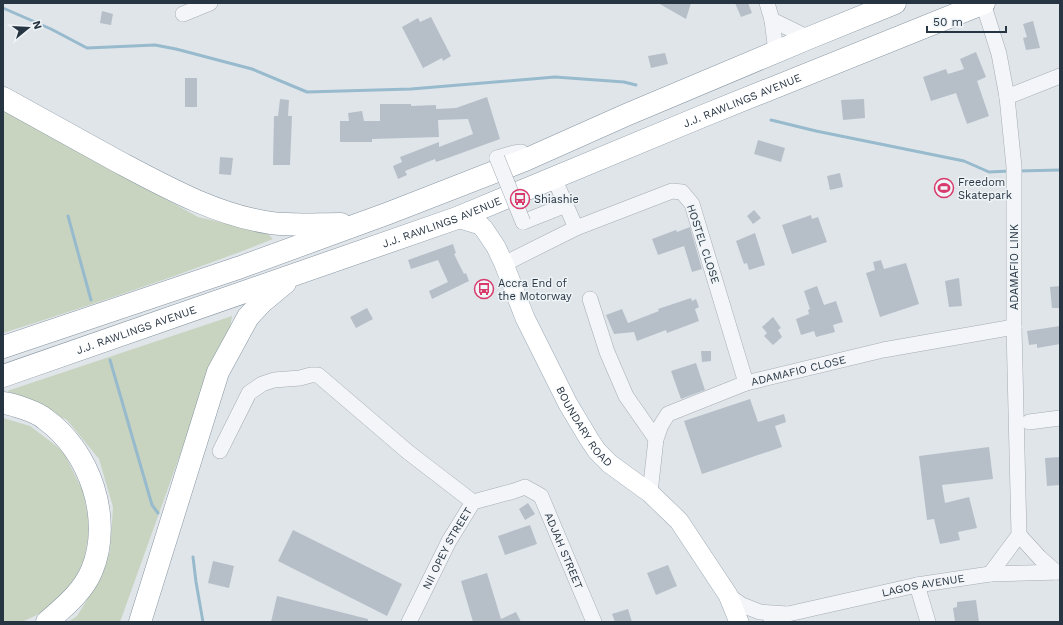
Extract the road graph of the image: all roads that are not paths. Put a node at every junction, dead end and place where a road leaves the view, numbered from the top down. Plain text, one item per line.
1 (210, 3) edge
2 (768, 3) edge
3 (895, 3) edge
4 (984, 3) edge
5 (183, 14) dead end
6 (772, 20) junction
7 (809, 38) junction
8 (776, 52) junction
9 (1060, 76) edge
10 (1007, 97) junction
11 (3, 98) edge
12 (525, 160) junction
13 (554, 178) junction
14 (566, 205) junction
15 (457, 218) junction
16 (356, 224) junction
17 (576, 228) junction
18 (504, 264) junction
19 (296, 274) junction
20 (590, 299) dead end
21 (1014, 328) junction
22 (3, 347) edge
23 (3, 376) edge
24 (746, 383) junction
25 (3, 403) edge
26 (1060, 418) edge
27 (1029, 422) dead end
28 (656, 439) junction
29 (220, 451) dead end
30 (525, 487) joint
31 (650, 493) junction
32 (473, 502) junction
33 (1019, 535) junction
34 (1058, 572) edge
35 (990, 574) junction
36 (917, 585) junction
37 (728, 595) junction
38 (788, 614) junction
39 (47, 622) edge
40 (140, 622) edge
41 (409, 622) edge
42 (594, 622) edge
43 (739, 622) edge
44 (771, 622) edge
45 (928, 622) edge

1 - 5 street
2 - 6 street
3 - 7 highway
4 - 10 street, ADAMAFIO LINK
4 - 13 highway, J.J. RAWLINGS AVENUE
6 - 7 street
6 - 8 street
7 - 8 highway
8 - 12 highway
9 - 10 street
10 - 21 street, ADAMAFIO LINK
11 - 16 highway
12 - 14 street, bridge
12 - 16 highway
13 - 14 street
13 - 15 highway, J.J. RAWLINGS AVENUE
14 - 17 street
15 - 18 main road, BOUNDARY ROAD
15 - 19 highway, J.J. RAWLINGS AVENUE
16 - 22 highway
17 - 18 street, HOSTEL CLOSE
17 - 24 street, HOSTEL CLOSE
18 - 31 main road, BOUNDARY ROAD
19 - 23 highway, J.J. RAWLINGS AVENUE
19 - 40 highway
20 - 28 street
21 - 24 street, ADAMAFIO CLOSE
21 - 33 street, ADAMAFIO LINK
24 - 28 street, ADAMAFIO CLOSE
25 - 39 highway
26 - 27 street
28 - 31 street, ADAMAFIO CLOSE
29 - 32 street
30 - 32 street, NII OPEY STREET
30 - 42 street, ADJAH STREET
31 - 37 main road, BOUNDARY ROAD
32 - 41 street, NII OPEY STREET
33 - 34 street
33 - 35 street
34 - 35 street, LAGOS AVENUE
35 - 36 street, LAGOS AVENUE
36 - 38 street, LAGOS AVENUE
36 - 45 street
37 - 38 street, LAGOS AVENUE
37 - 43 main road, BOUNDARY ROAD
38 - 44 street, LAGOS AVENUE

